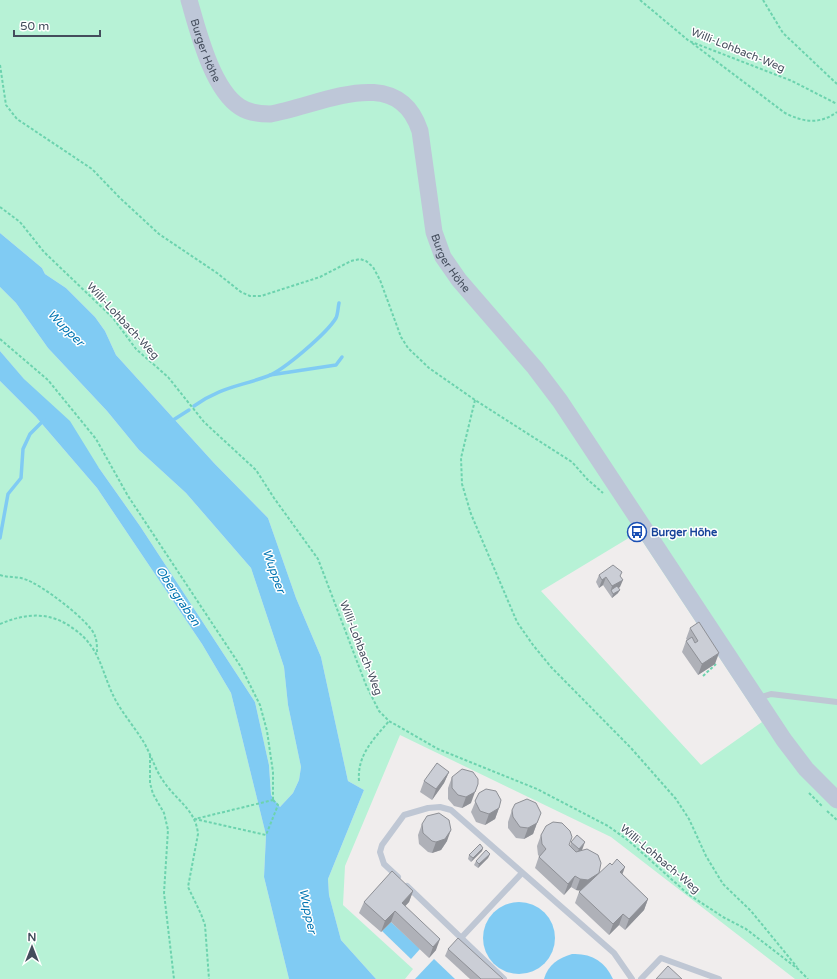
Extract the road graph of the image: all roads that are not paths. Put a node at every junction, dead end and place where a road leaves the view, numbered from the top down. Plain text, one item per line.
1 (189, 0) edge
2 (756, 699) junction
3 (837, 702) edge
4 (837, 800) edge
5 (521, 874) junction
6 (461, 938) junction
7 (504, 979) edge
8 (632, 979) edge
9 (641, 979) edge
10 (719, 979) edge

1 - 2 main road, Burger Höhe
2 - 3 lane
2 - 4 main road, Burger Höhe
5 - 6 lane
5 - 6 lane
5 - 8 lane
6 - 7 lane
9 - 10 lane

